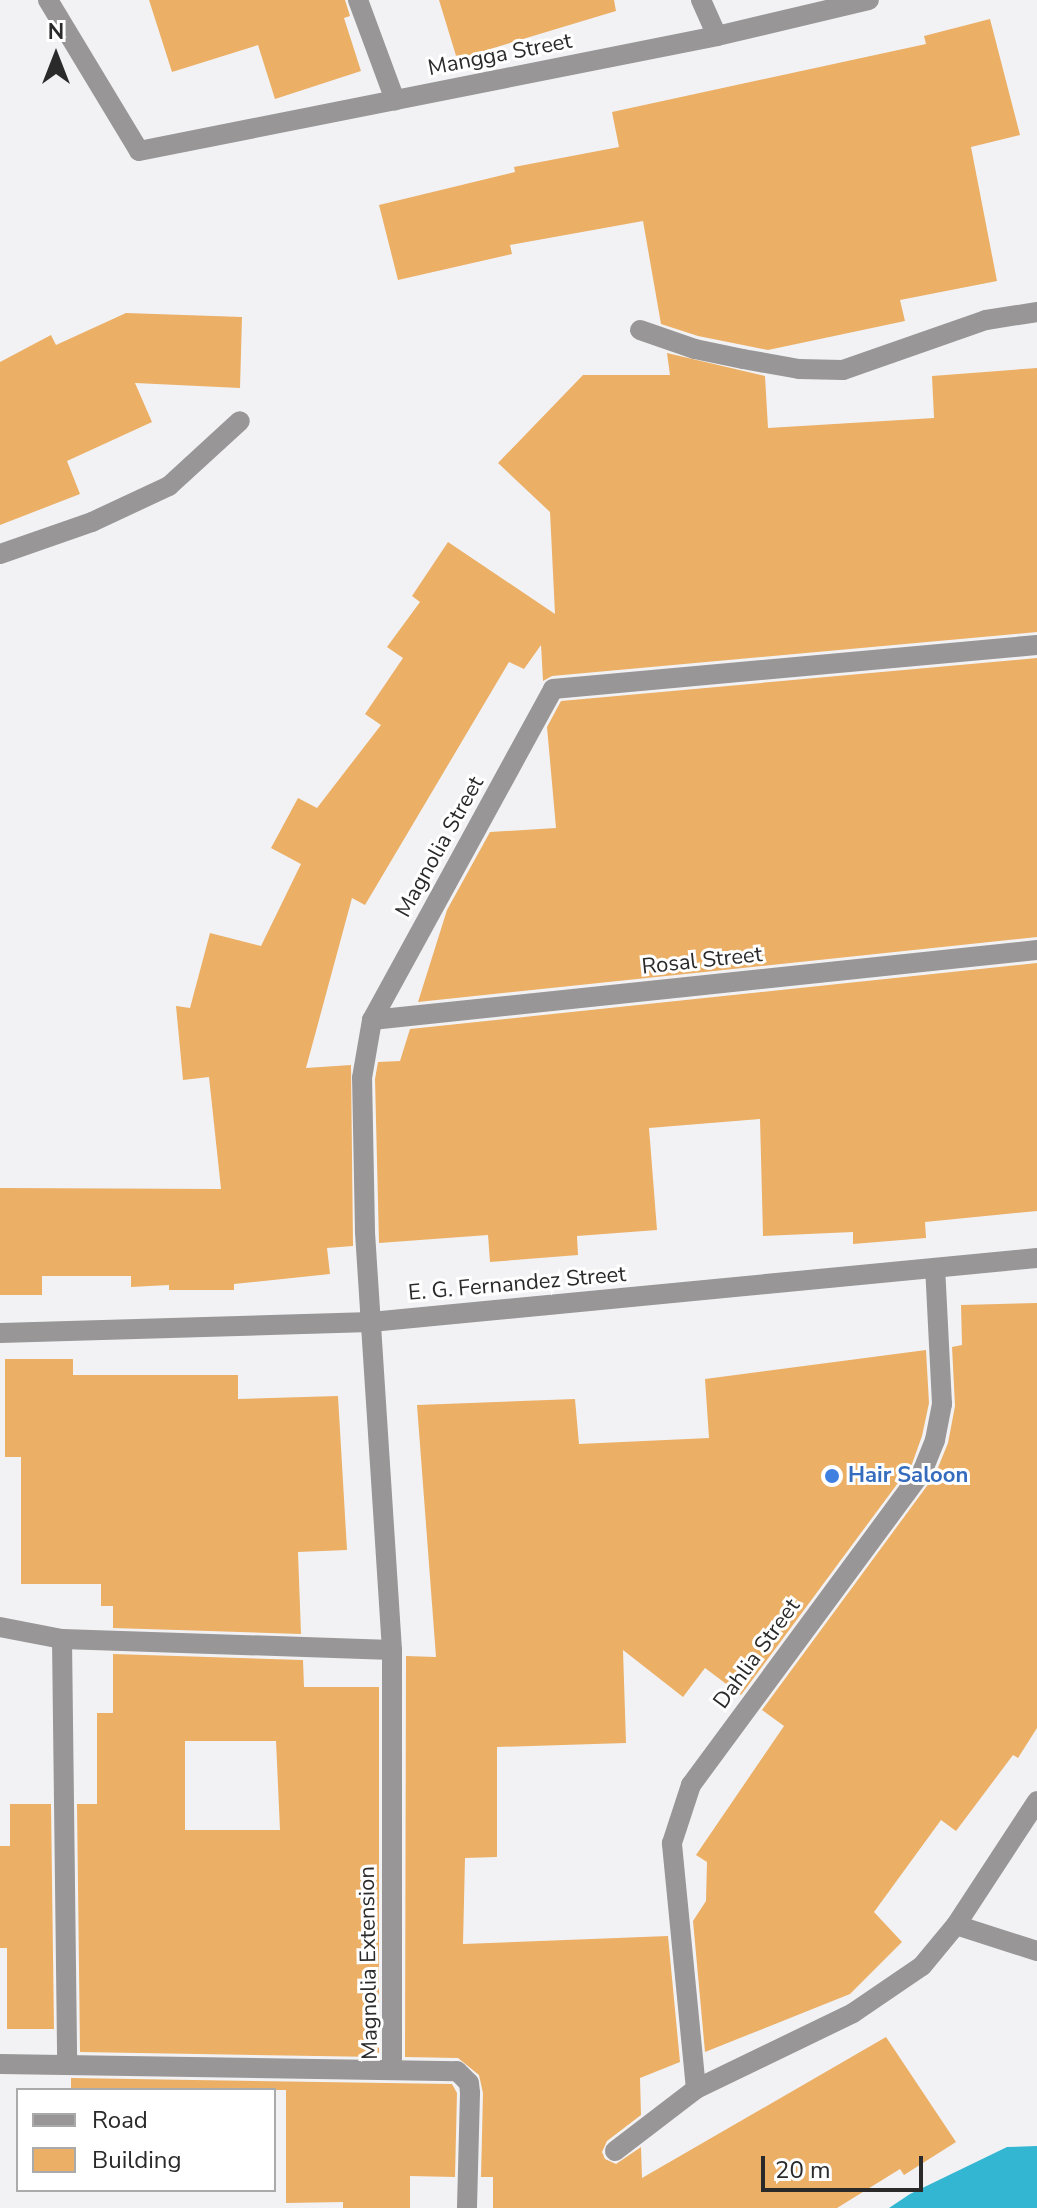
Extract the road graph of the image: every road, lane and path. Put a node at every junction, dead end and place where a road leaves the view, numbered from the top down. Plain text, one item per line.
1 (48, 0) edge
2 (358, 0) edge
3 (701, 0) edge
4 (869, 0) edge
5 (717, 36) junction
6 (395, 100) junction
7 (1037, 312) edge
8 (640, 330) dead end
9 (240, 421) dead end
10 (0, 554) edge
11 (1037, 645) edge
12 (1037, 950) edge
13 (372, 1020) junction
14 (1037, 1258) edge
15 (935, 1268) junction
16 (371, 1322) junction
17 (0, 1333) edge
18 (385, 1513) joint
19 (0, 1627) edge
20 (62, 1639) junction
21 (392, 1650) junction
22 (1037, 1801) edge
23 (956, 1925) junction
24 (1037, 1951) edge
25 (67, 2063) junction
26 (0, 2064) edge
27 (392, 2069) junction
28 (696, 2089) junction
29 (615, 2151) dead end
30 (467, 2208) edge

1 - 6 street, Mangga Street
2 - 6 street
3 - 5 street
4 - 5 street, Mangga Street
5 - 6 street, Mangga Street
7 - 8 street
9 - 10 street
11 - 13 street, Magnolia Street
12 - 13 street, Rosal Street
13 - 16 street, Magnolia Street
14 - 15 street, E. G. Fernandez Street
15 - 16 street, E. G. Fernandez Street
15 - 28 street, Dahlia Street
16 - 17 street, E. G. Fernandez Street
16 - 18 street, Magnolia Street
18 - 21 street, Magnolia Extension
19 - 20 street
20 - 21 street
20 - 25 street
21 - 27 street, Magnolia Extension
22 - 23 street
23 - 24 street
23 - 28 street
25 - 26 street
25 - 27 street
27 - 30 street, Magnolia Extension
28 - 29 street

